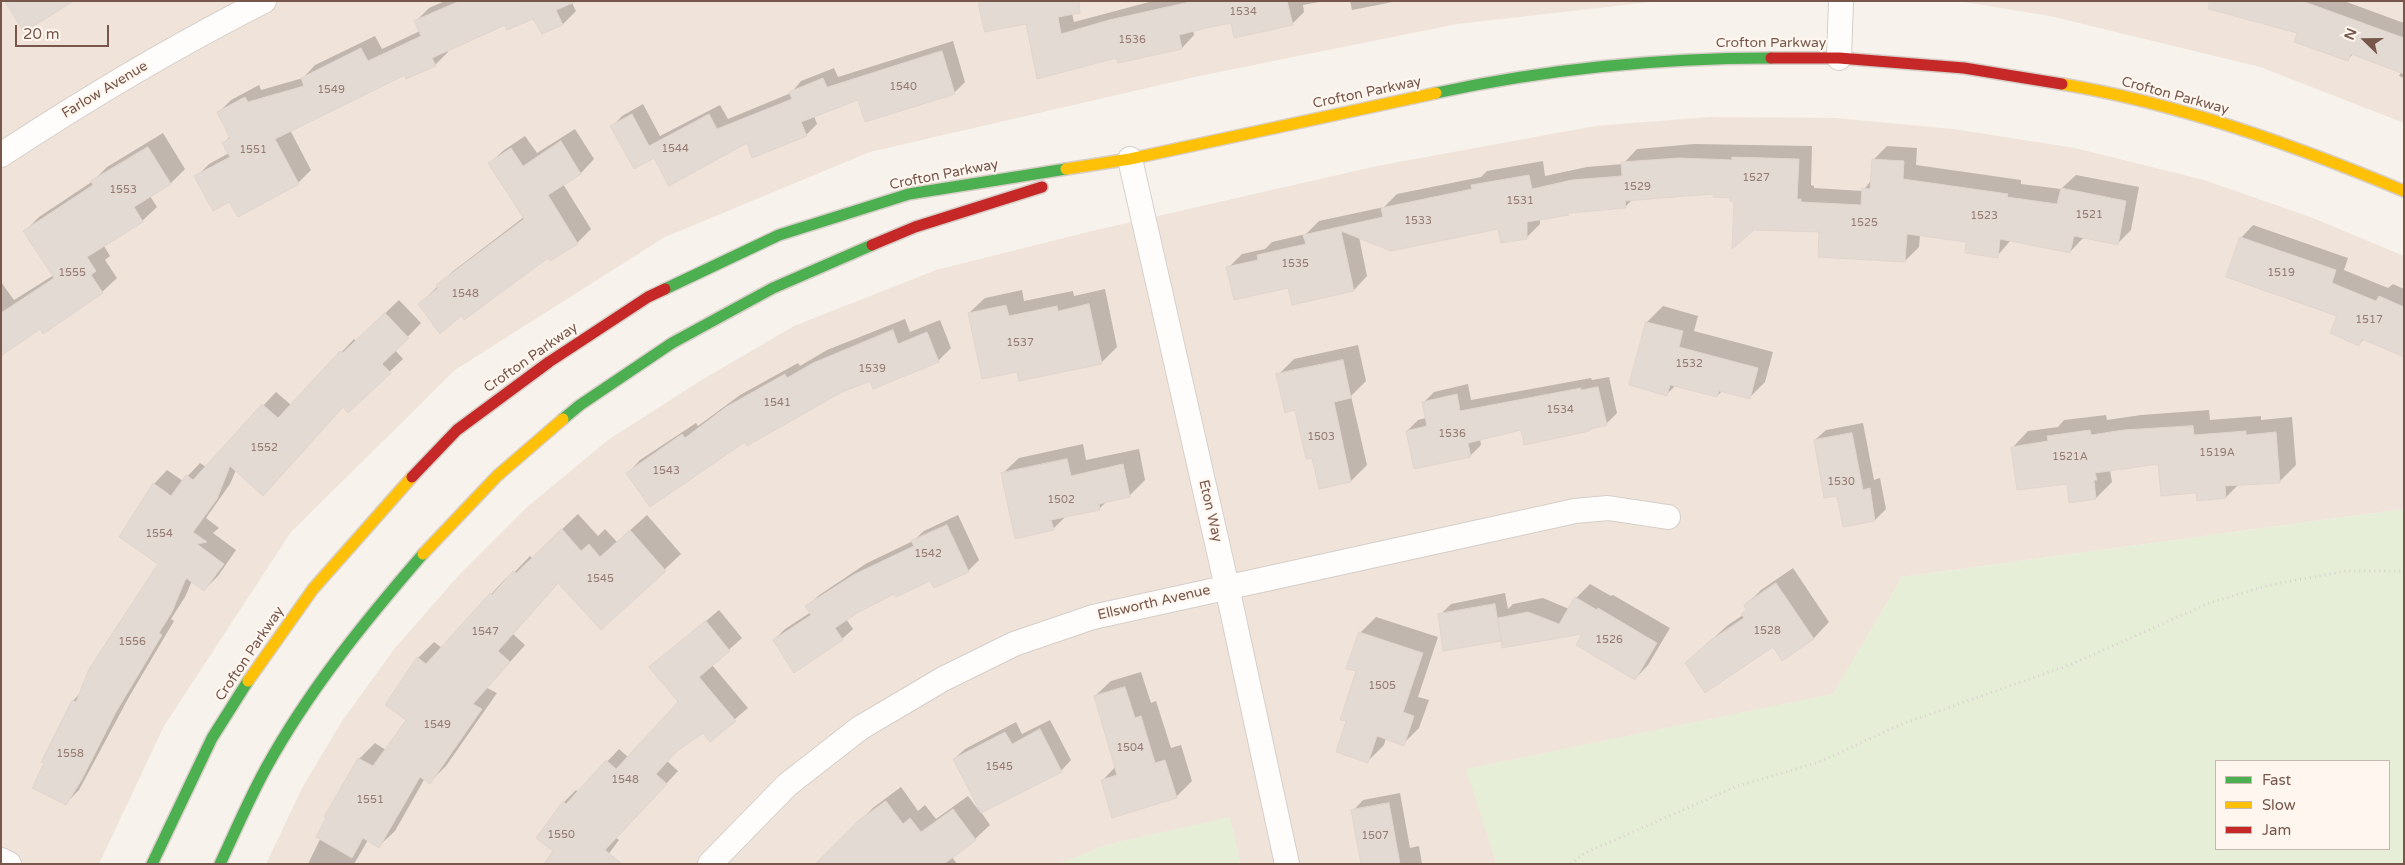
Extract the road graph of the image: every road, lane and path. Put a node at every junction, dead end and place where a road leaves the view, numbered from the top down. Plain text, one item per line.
1 (264, 1) edge
2 (1841, 1) edge
3 (1839, 58) junction
4 (1, 154) edge
5 (1130, 159) junction
6 (2404, 191) edge
7 (1668, 517) dead end
8 (2404, 571) edge
9 (1227, 587) junction
10 (1, 860) edge
11 (9, 864) edge
12 (152, 864) edge
13 (220, 864) edge
14 (710, 864) edge
15 (1287, 864) edge
16 (1570, 864) edge

1 - 4 street, Farlow Avenue
2 - 3 street
3 - 5 street, Crofton Parkway
3 - 6 street, Crofton Parkway
5 - 9 street, Eton Way
5 - 12 street, Crofton Parkway
5 - 13 street, Crofton Parkway
7 - 9 street, Ellsworth Avenue
8 - 16 path
9 - 14 street, Ellsworth Avenue
9 - 15 street, Eton Way
10 - 11 street

